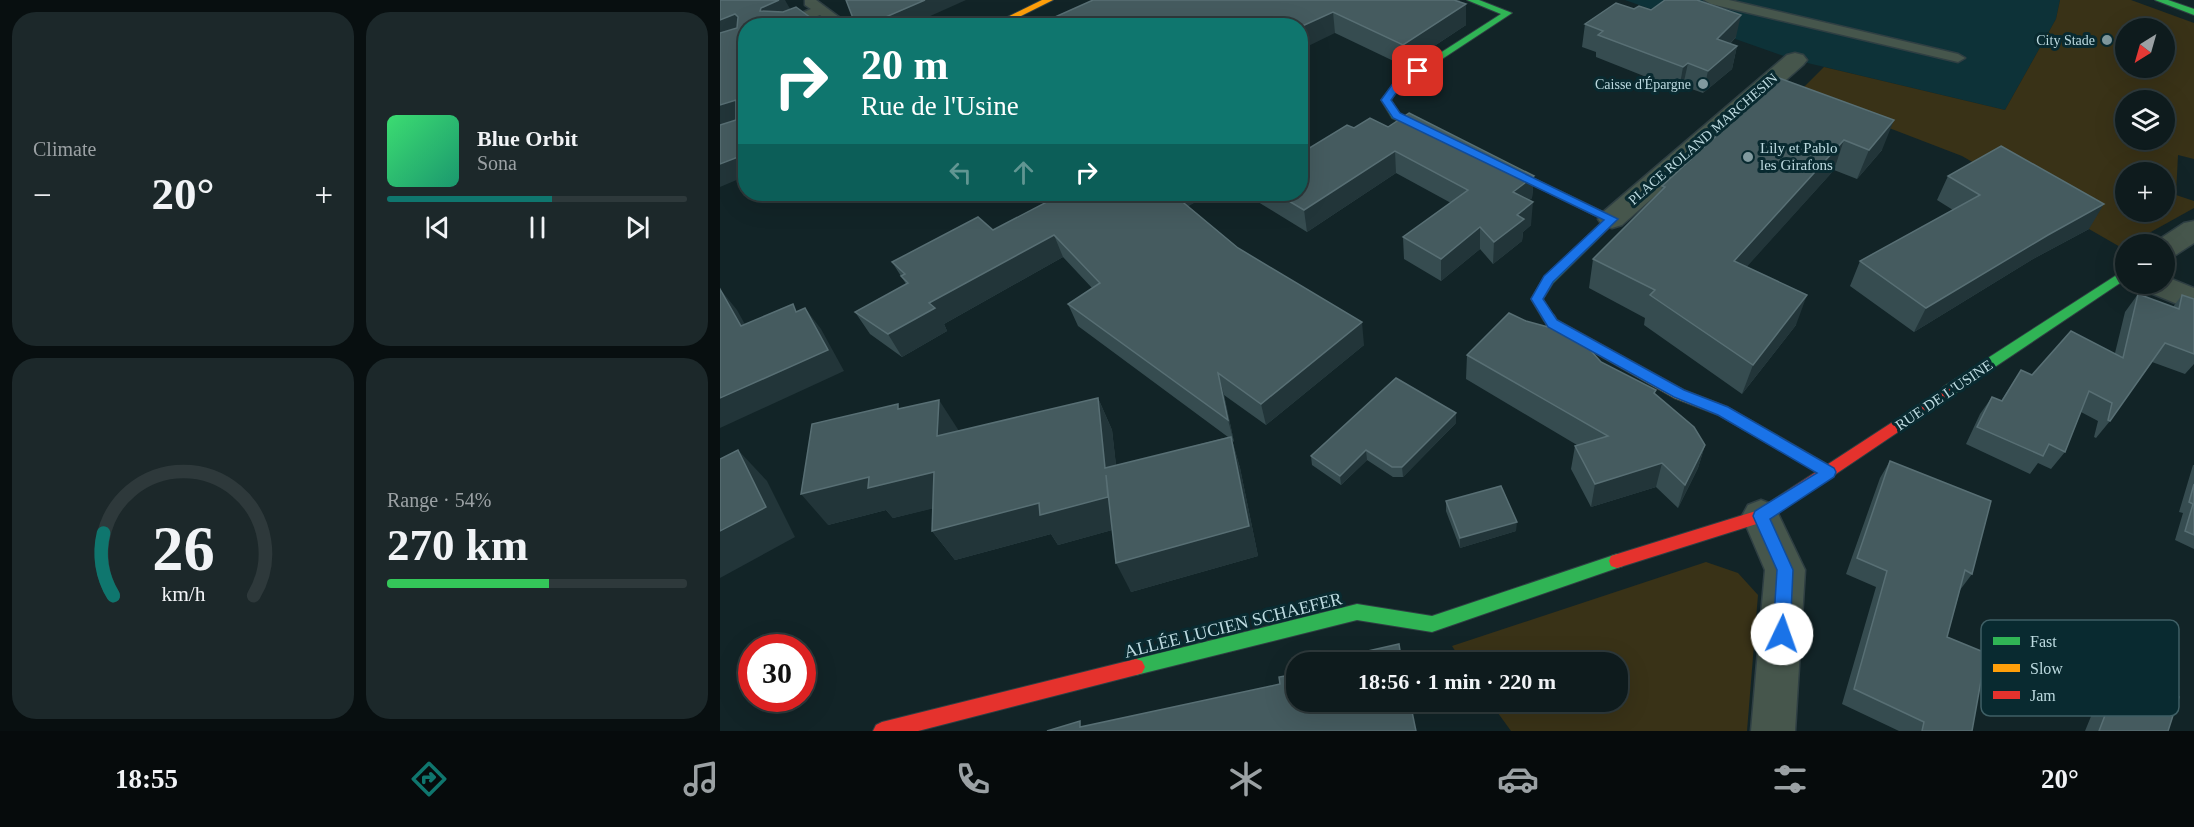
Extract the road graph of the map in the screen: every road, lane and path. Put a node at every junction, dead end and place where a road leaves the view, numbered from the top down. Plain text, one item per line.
1 (807, 0) edge
2 (1049, 0) edge
3 (1471, 0) edge
4 (1711, 0) edge
5 (2159, 0) edge
6 (821, 10) junction
7 (2194, 12) edge
8 (800, 18) edge
9 (832, 18) edge
10 (1010, 18) edge
11 (1958, 58) dead end
12 (1795, 60) dead end
13 (1450, 141) edge
14 (1483, 157) edge
15 (1612, 219) junction
16 (2194, 230) edge
17 (2175, 242) edge
18 (2115, 280) edge
19 (2175, 292) edge
20 (2194, 300) edge
21 (1829, 472) junction
22 (1761, 516) junction
23 (882, 731) edge
24 (1773, 731) edge

1 - 6 lane
2 - 10 street
3 - 13 street
4 - 11 lane
5 - 7 street
6 - 8 lane
6 - 9 lane
12 - 15 street, PLACE ROLAND MARCHESIN
14 - 15 street
15 - 21 street
16 - 17 street
18 - 21 street, RUE DE L'USINE
19 - 20 street
21 - 22 street, RUE DE L'USINE
22 - 23 street, ALLÉE LUCIEN SCHAEFER
22 - 24 street

